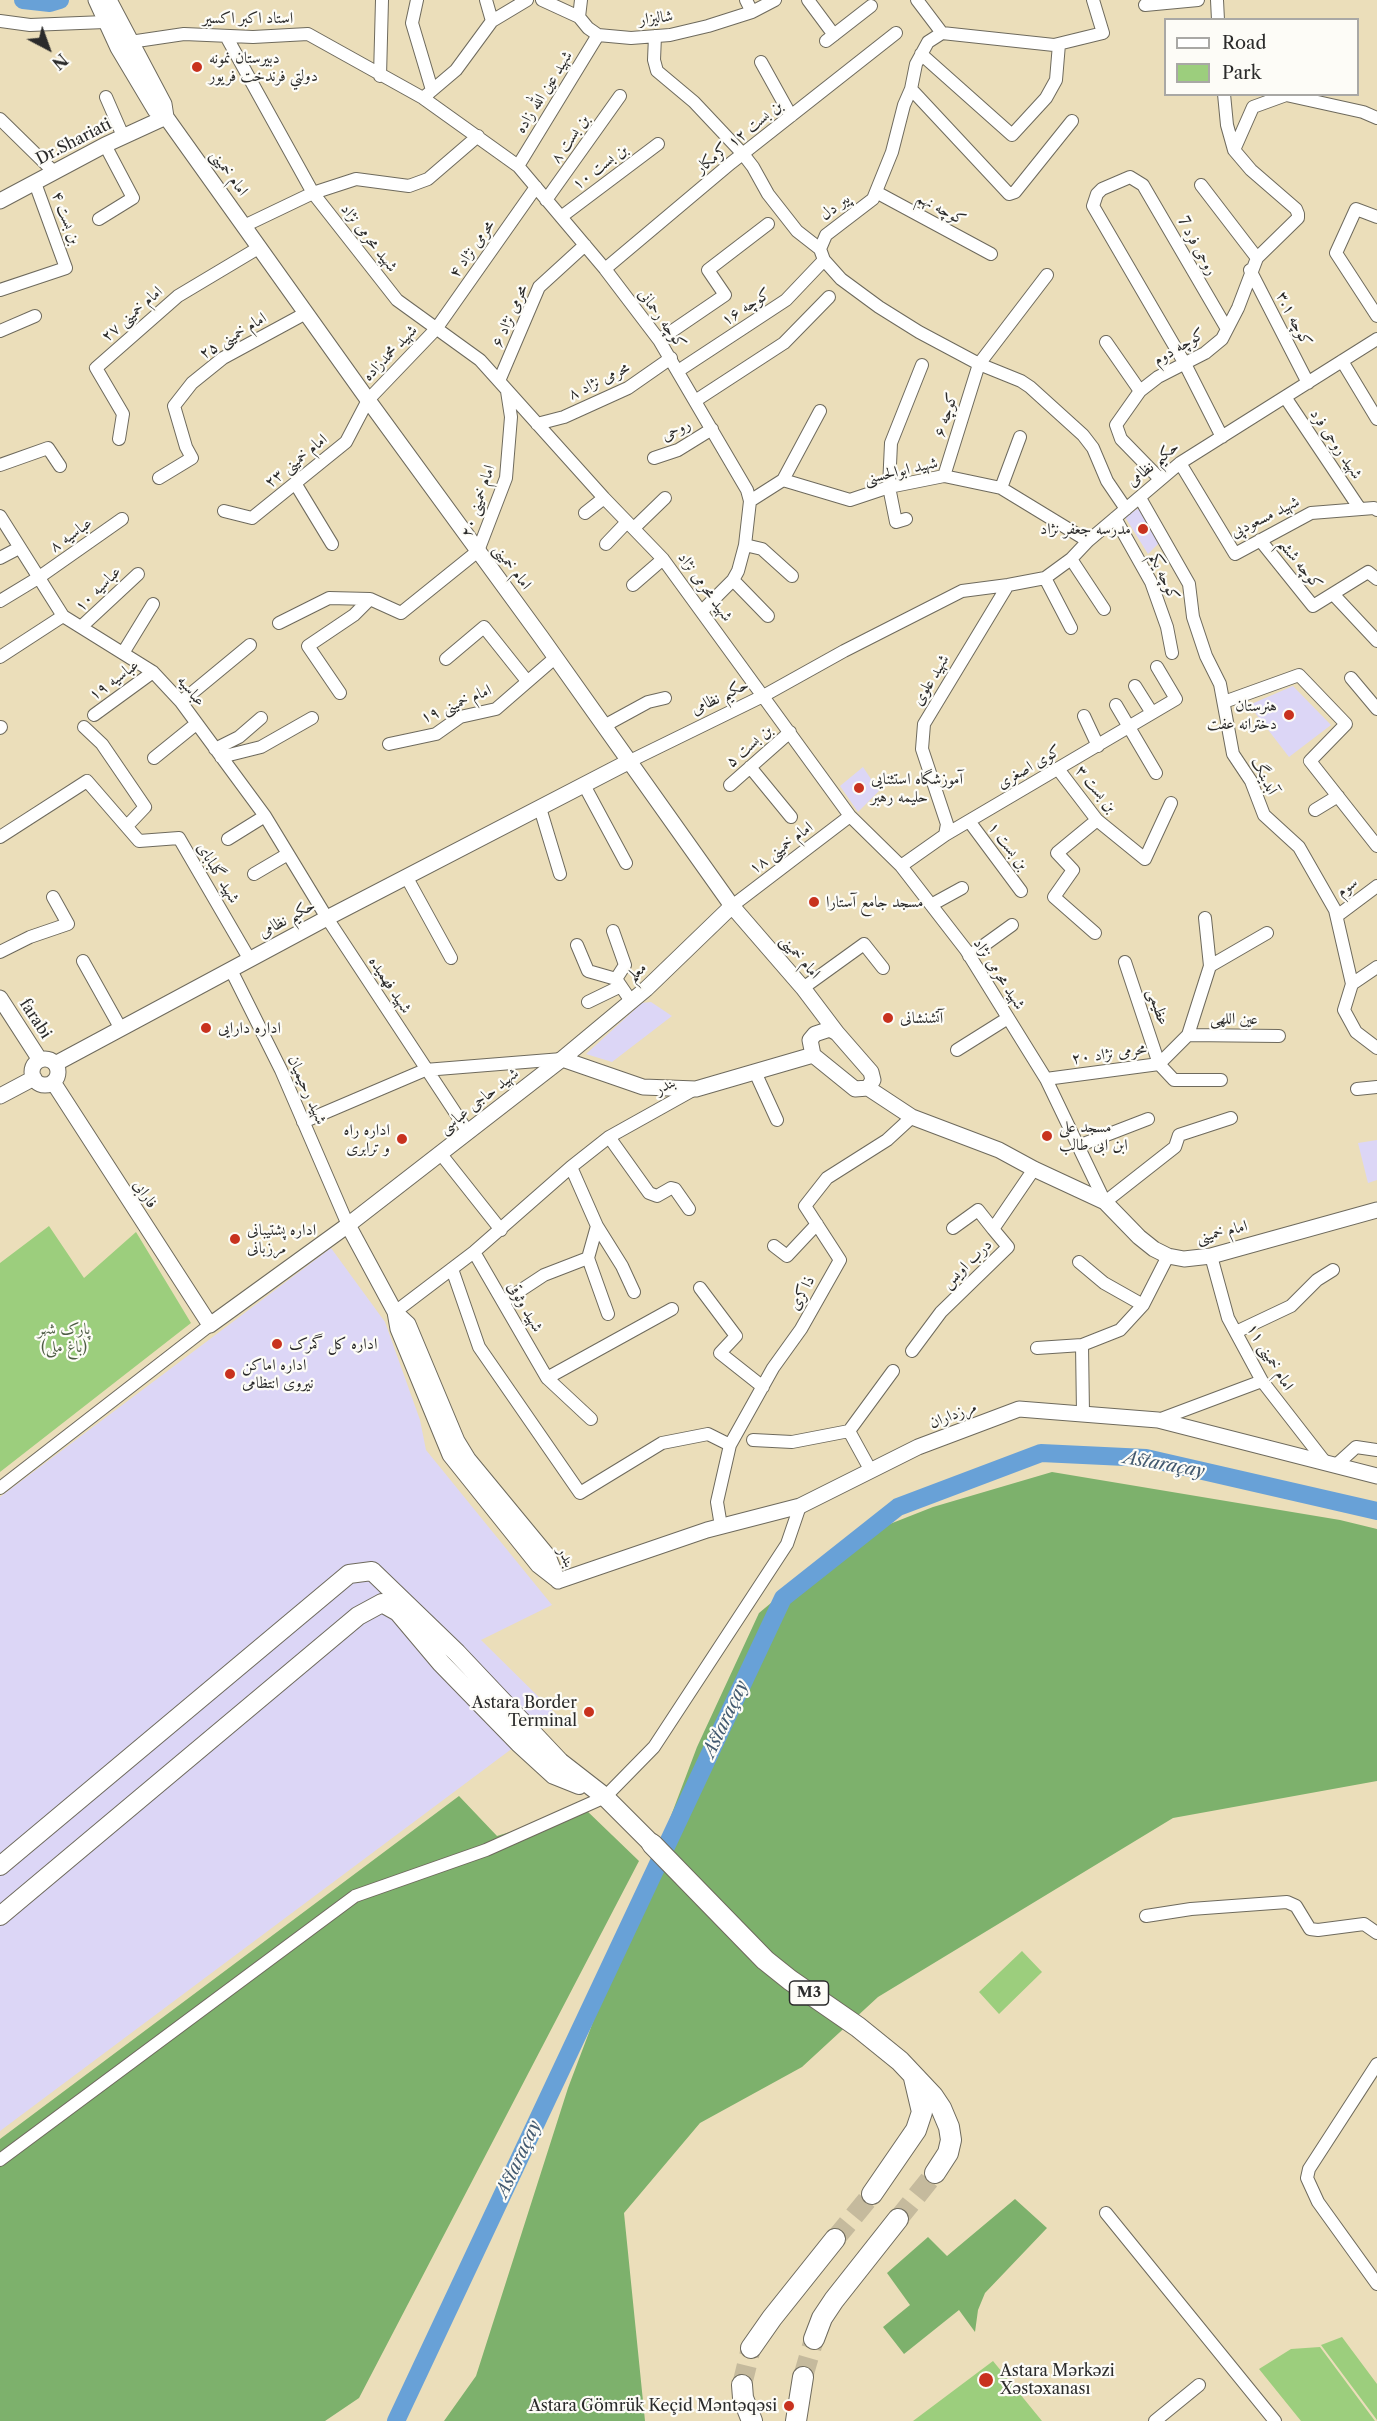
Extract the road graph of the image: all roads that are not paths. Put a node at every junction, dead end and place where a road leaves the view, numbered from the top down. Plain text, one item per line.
1 (382, 0) edge
2 (417, 0) edge
3 (486, 0) edge
4 (527, 0) edge
5 (542, 0) edge
6 (581, 0) edge
7 (746, 0) edge
8 (775, 0) edge
9 (808, 0) edge
10 (917, 0) edge
11 (1093, 0) edge
12 (1197, 0) edge
13 (1217, 0) edge
14 (1145, 5) dead end
15 (871, 6) dead end
16 (105, 8) edge
17 (752, 12) junction
18 (579, 17) junction
19 (1218, 18) edge
20 (0, 21) edge
21 (492, 21) junction
22 (896, 33) dead end
23 (942, 33) junction
24 (598, 35) junction
25 (226, 36) junction
26 (655, 36) junction
27 (130, 42) junction
28 (1059, 44) junction
29 (921, 54) junction
30 (761, 62) dead end
31 (380, 76) junction
32 (911, 89) junction
33 (428, 94) junction
34 (620, 96) dead end
35 (1224, 96) edge
36 (1283, 96) edge
37 (1291, 96) edge
38 (106, 97) dead end
39 (791, 116) junction
40 (166, 117) junction
41 (1377, 118) edge
42 (0, 119) edge
43 (1072, 121) dead end
44 (123, 136) junction
45 (478, 136) junction
46 (658, 144) dead end
47 (105, 145) junction
48 (1234, 150) junction
49 (743, 154) junction
50 (518, 166) junction
51 (54, 172) junction
52 (35, 183) junction
53 (1201, 185) dead end
54 (536, 187) junction
55 (876, 192) junction
56 (313, 193) junction
57 (546, 200) junction
58 (0, 201) edge
59 (561, 217) junction
60 (1377, 218) edge
61 (99, 219) dead end
62 (768, 224) dead end
63 (244, 226) junction
64 (585, 245) junction
65 (260, 247) junction
66 (991, 254) dead end
67 (822, 255) junction
68 (1257, 258) junction
69 (605, 269) junction
70 (1250, 270) junction
71 (1047, 275) dead end
72 (0, 290) edge
73 (829, 297) dead end
74 (306, 313) junction
75 (35, 316) dead end
76 (1377, 316) edge
77 (435, 329) junction
78 (1227, 329) junction
79 (0, 331) edge
80 (1377, 339) edge
81 (658, 340) junction
82 (1106, 342) dead end
83 (671, 358) junction
84 (1342, 361) junction
85 (979, 364) junction
86 (1185, 364) junction
87 (922, 365) dead end
88 (678, 371) junction
89 (1308, 382) junction
90 (503, 386) junction
91 (1140, 391) junction
92 (1285, 397) junction
93 (368, 400) junction
94 (696, 401) junction
95 (820, 411) dead end
96 (1377, 419) edge
97 (537, 424) junction
98 (712, 429) junction
99 (1020, 437) dead end
100 (1222, 437) junction
101 (118, 439) dead end
102 (654, 458) dead end
103 (1180, 463) junction
104 (0, 465) edge
105 (60, 466) dead end
106 (944, 476) junction
107 (159, 478) dead end
108 (1160, 479) junction
109 (783, 480) junction
110 (295, 483) junction
111 (889, 487) junction
112 (1001, 488) junction
113 (604, 498) junction
114 (665, 498) dead end
115 (1140, 498) junction
116 (750, 501) junction
117 (1126, 509) junction
118 (1360, 509) junction
119 (1377, 510) edge
120 (224, 511) dead end
121 (585, 513) dead end
122 (0, 516) edge
123 (1114, 518) junction
124 (122, 519) dead end
125 (906, 519) dead end
126 (631, 525) junction
127 (1260, 540) junction
128 (1088, 541) junction
129 (332, 544) dead end
130 (606, 544) dead end
131 (745, 546) junction
132 (19, 549) junction
133 (478, 551) junction
134 (0, 558) edge
135 (663, 559) junction
136 (1071, 559) junction
137 (138, 574) dead end
138 (792, 576) dead end
139 (38, 578) junction
140 (1045, 578) junction
141 (1377, 579) edge
142 (733, 580) junction
143 (633, 585) dead end
144 (1008, 585) junction
145 (1333, 594) junction
146 (370, 599) junction
147 (0, 601) edge
148 (153, 604) dead end
149 (1104, 609) dead end
150 (702, 611) junction
151 (63, 616) junction
152 (768, 616) dead end
153 (279, 623) dead end
154 (81, 627) junction
155 (1071, 628) dead end
156 (1377, 641) edge
157 (250, 645) dead end
158 (123, 653) junction
159 (1173, 653) dead end
160 (0, 657) edge
161 (556, 657) junction
162 (446, 658) dead end
163 (1157, 668) dead end
164 (153, 672) junction
165 (1351, 678) dead end
166 (527, 681) junction
167 (1136, 686) dead end
168 (340, 693) dead end
169 (765, 695) junction
170 (665, 698) dead end
171 (181, 702) junction
172 (1224, 702) junction
173 (1116, 705) dead end
174 (1377, 709) edge
175 (1152, 713) junction
176 (94, 715) dead end
177 (1084, 716) dead end
178 (261, 718) dead end
179 (312, 718) dead end
180 (196, 724) junction
181 (604, 726) junction
182 (84, 727) dead end
183 (1129, 727) junction
184 (790, 732) junction
185 (389, 744) dead end
186 (1098, 746) junction
187 (218, 753) junction
188 (154, 758) dead end
189 (628, 762) junction
190 (750, 767) junction
191 (1058, 769) junction
192 (1156, 773) dead end
193 (584, 785) junction
194 (730, 785) dead end
195 (1338, 796) junction
196 (1172, 803) dead end
197 (540, 808) junction
198 (1316, 810) dead end
199 (265, 816) junction
200 (850, 816) junction
201 (791, 817) dead end
202 (1097, 820) junction
203 (969, 821) junction
204 (127, 826) junction
205 (945, 835) junction
206 (0, 837) edge
207 (228, 839) dead end
208 (1377, 846) edge
209 (288, 854) junction
210 (626, 863) dead end
211 (902, 866) junction
212 (254, 874) dead end
213 (560, 874) dead end
214 (407, 878) junction
215 (1377, 886) edge
216 (962, 888) dead end
217 (1021, 891) dead end
218 (53, 897) dead end
219 (931, 905) junction
220 (732, 906) junction
221 (1337, 916) junction
222 (327, 918) junction
223 (1205, 918) dead end
224 (1012, 925) dead end
225 (613, 931) dead end
226 (1095, 933) dead end
227 (1267, 933) dead end
228 (577, 945) dead end
229 (0, 952) edge
230 (969, 956) junction
231 (451, 958) dead end
232 (250, 960) junction
233 (83, 961) dead end
234 (1125, 962) dead end
235 (1210, 966) junction
236 (1377, 966) edge
237 (883, 968) dead end
238 (231, 970) junction
239 (619, 983) junction
240 (1352, 984) junction
241 (803, 988) junction
242 (0, 998) edge
243 (632, 1001) junction
244 (588, 1002) dead end
245 (1008, 1018) junction
246 (121, 1029) junction
247 (837, 1033) junction
248 (1188, 1035) junction
249 (1279, 1036) dead end
250 (1377, 1048) edge
251 (957, 1050) dead end
252 (813, 1055) junction
253 (562, 1059) junction
254 (40, 1060) junction
255 (56, 1064) junction
256 (1159, 1064) junction
257 (425, 1070) junction
258 (755, 1072) junction
259 (34, 1078) junction
260 (1046, 1079) junction
261 (1221, 1080) dead end
262 (53, 1082) junction
263 (1377, 1087) edge
264 (868, 1088) junction
265 (696, 1089) junction
266 (1357, 1089) dead end
267 (0, 1096) edge
268 (912, 1117) junction
269 (1231, 1118) dead end
270 (1148, 1119) dead end
271 (777, 1120) dead end
272 (303, 1122) junction
273 (468, 1132) junction
274 (609, 1137) junction
275 (1078, 1146) junction
276 (440, 1153) junction
277 (571, 1167) junction
278 (1034, 1169) junction
279 (1105, 1202) junction
280 (689, 1209) dead end
281 (1377, 1210) edge
282 (817, 1224) junction
283 (348, 1225) junction
284 (597, 1226) junction
285 (953, 1228) dead end
286 (993, 1229) junction
287 (501, 1230) junction
288 (774, 1246) dead end
289 (474, 1252) junction
290 (1168, 1256) junction
291 (1211, 1256) junction
292 (588, 1258) junction
293 (1079, 1262) dead end
294 (452, 1269) junction
295 (1333, 1270) dead end
296 (700, 1288) dead end
297 (634, 1292) dead end
298 (503, 1302) junction
299 (1143, 1305) junction
300 (672, 1309) dead end
301 (395, 1312) junction
302 (608, 1314) dead end
303 (210, 1325) junction
304 (1236, 1332) junction
305 (1082, 1345) junction
306 (1037, 1348) dead end
307 (912, 1351) dead end
308 (893, 1371) dead end
309 (547, 1378) junction
310 (1262, 1381) junction
311 (763, 1387) junction
312 (1083, 1413) junction
313 (591, 1419) dead end
314 (1158, 1420) junction
315 (849, 1431) junction
316 (753, 1440) dead end
317 (730, 1445) junction
318 (1377, 1450) edge
319 (1330, 1464) junction
320 (871, 1471) junction
321 (1377, 1476) edge
322 (0, 1488) edge
323 (800, 1506) junction
324 (721, 1526) junction
325 (558, 1581) joint
326 (605, 1797) junction
327 (652, 1844) joint
328 (0, 1866) edge
329 (0, 1916) edge
330 (1146, 1916) dead end
331 (1377, 1933) edge
332 (1377, 2064) edge
333 (912, 2073) junction
334 (0, 2160) edge
335 (935, 2173) tunnel mouth
336 (872, 2194) tunnel mouth
337 (1106, 2213) dead end
338 (898, 2219) tunnel mouth
339 (835, 2239) tunnel mouth
340 (1377, 2284) edge
341 (814, 2339) tunnel mouth
342 (752, 2348) tunnel mouth
343 (803, 2377) tunnel mouth
344 (742, 2385) tunnel mouth
345 (1199, 2385) dead end
346 (752, 2421) edge
347 (796, 2421) edge
348 (1155, 2421) edge
349 (1275, 2421) edge

1 - 31 street
2 - 33 street
3 - 21 street
4 - 21 street
5 - 18 street
6 - 18 street
7 - 17 street
8 - 17 street, شالیزار
9 - 15 street
10 - 23 street
11 - 28 street
12 - 14 street
13 - 19 street
16 - 20 street
16 - 27 street, امام خمینی
16 - 40 street, امام خمینی
17 - 26 street, شالیزار
18 - 24 street
21 - 33 street
22 - 39 street, بن بست ۱۲ کرمکار
23 - 28 street
23 - 29 street, پیر دل
24 - 26 street, شالیزار
24 - 50 street, شهید عین الله زاده
25 - 27 street, استاد اکبر اکسیر
25 - 31 street, استاد اکبر اکسیر
25 - 56 street, شهید محرمی نژاد
26 - 49 street
27 - 40 street, امام خمینی
28 - 29 street
29 - 32 street, پیر دل
30 - 39 street
31 - 33 street, استاد اکبر اکسیر
32 - 43 street
32 - 55 street, پیر دل
33 - 45 street, کوچه رحمانی
34 - 57 street, بن بست ۸
35 - 48 street
36 - 48 street
37 - 41 street
38 - 44 street
39 - 49 street, بن بست ۱۲ کرمکار
40 - 44 street, Dr.Shariati
40 - 63 street, امام خمینی
42 - 51 street
44 - 47 street, Dr.Shariati
45 - 50 street, کوچه رحمانی
45 - 56 street
46 - 59 street, بن بست ۱۰
47 - 51 street, Dr.Shariati
47 - 61 street
48 - 68 street, کوچه دوم
49 - 67 street
49 - 69 street, بن بست ۱۲ کرمکار
50 - 54 street, کوچه رحمانی
51 - 52 street, Dr.Shariati
52 - 58 street, Dr.Shariati
52 - 72 street, بن بست ۴
53 - 68 street
54 - 57 street, کوچه رحمانی
54 - 77 street, محرمی نژاد ۴
55 - 66 street, کوچه نهم
55 - 67 street, پیر دل
56 - 63 street
56 - 77 street, شهید محرمی نژاد
57 - 59 street, کوچه رحمانی
59 - 64 street, کوچه رحمانی
60 - 76 street
62 - 81 street
63 - 65 street, امام خمینی
64 - 69 street, کوچه رحمانی
64 - 90 street, محرمی نژاد ۶
65 - 74 street, امام خمینی
65 - 101 street, امام خمینی ۲۷
67 - 85 street
67 - 88 street, کوچه ۱۶
68 - 70 street, کوچه دوم
69 - 81 street, کوچه رحمانی
70 - 78 street, کوچه دوم
70 - 89 street, کوچه ۳.۱
71 - 85 street
73 - 94 street
74 - 93 street, امام خمینی
74 - 107 street, امام خمینی ۲۵
75 - 79 street
77 - 90 street, شهید محرمی نژاد
77 - 93 street, شهید محمدزاده
78 - 86 street, کوچه دوم
78 - 86 street, روحی فرد 7
80 - 84 street, حکیم نظامی
81 - 83 street, کوچه رحمانی
82 - 91 street
83 - 88 street, کوچه رحمانی
83 - 97 street, محرمی نژاد ۸
84 - 89 street, حکیم نظامی
84 - 96 street
85 - 106 street, کوچه ۶
85 - 117 street
86 - 91 street, کوچه دوم
86 - 100 street
87 - 111 street
88 - 94 street, کوچه رحمانی
89 - 92 street, حکیم نظامی
90 - 97 street, شهید محرمی نژاد
90 - 133 street, امام خمینی ۲۰
91 - 108 street, کوچه دوم
92 - 100 street, حکیم نظامی
92 - 118 street, شهید روحی فرد
93 - 110 street, امام خمینی ۲۳
93 - 133 street, امام خمینی
94 - 98 street, کوچه رحمانی
95 - 109 street
97 - 113 street, شهید محرمی نژاد
98 - 102 street, روحی
98 - 116 street, کوچه رحمانی
99 - 112 street
100 - 103 street, حکیم نظامی
103 - 108 street, حکیم نظامی
103 - 127 street, شهید مسعودپی
104 - 105 street
106 - 111 street, شهید ابوالحسنی
106 - 112 street, شهید ابوالحسنی
108 - 115 street, حکیم نظامی
109 - 111 street, شهید ابوالحسنی
109 - 116 street
110 - 120 street, امام خمینی ۲۳
110 - 129 street
111 - 125 street
112 - 128 street, شهید ابوالحسنی
113 - 121 street
113 - 126 street, شهید محرمی نژاد
114 - 126 street
115 - 117 street, حکیم نظامی
115 - 172 street, آبدینگ
116 - 131 street
117 - 123 street, حکیم نظامی
118 - 119 street, شهید مسعودپی
118 - 127 street, شهید مسعودپی
122 - 132 street, عباسیه
123 - 128 street, حکیم نظامی
123 - 159 street, کوچه یکم
124 - 139 street, عباسیه ۸
126 - 130 street
126 - 135 street, شهید محرمی نژاد
127 - 145 street, کوچه ششم
128 - 136 street, حکیم نظامی
131 - 138 street
131 - 142 street
132 - 134 street
132 - 139 street, عباسیه
133 - 146 street
133 - 161 street, امام خمینی
135 - 143 street
135 - 150 street, شهید محرمی نژاد
136 - 140 street, حکیم نظامی
136 - 149 street
137 - 154 street, عباسیه ۱۰
139 - 147 street, عباسیه ۸
139 - 151 street, عباسیه
140 - 144 street, حکیم نظامی
140 - 155 street
141 - 145 street, کوچه ششم
142 - 150 street
142 - 152 street
144 - 169 street, حکیم نظامی
144 - 205 street, شهید علوی
145 - 156 street
146 - 153 street
146 - 168 street
148 - 158 street
150 - 169 street, شهید محرمی نژاد
151 - 154 street, عباسیه
151 - 160 street
154 - 158 street, عباسیه
157 - 171 street
158 - 164 street, عباسیه
161 - 166 street, امام خمینی ۱۹
161 - 181 street, امام خمینی
162 - 166 street
163 - 175 street, کوی اصغری
164 - 171 street, عباسیه
164 - 176 street, عباسیه ۱۹
165 - 174 street
166 - 185 street, امام خمینی ۱۹
167 - 175 street
169 - 184 street, شهید محرمی نژاد
169 - 189 street, حکیم نظامی
170 - 181 street
171 - 180 street, عباسیه
172 - 195 street
172 - 221 street, آبدینگ
173 - 183 street
175 - 183 street, کوی اصغری
177 - 186 street
178 - 187 street
179 - 187 street
180 - 187 street, عباسیه
180 - 188 street
181 - 189 street, امام خمینی
182 - 204 street
183 - 186 street, کوی اصغری
183 - 192 street
184 - 190 street, بن بست ۵
184 - 200 street, شهید محرمی نژاد
186 - 191 street, کوی اصغری
187 - 199 street, عباسیه
189 - 193 street, حکیم نظامی
189 - 220 street, امام خمینی
190 - 194 street, بن بست ۵
190 - 201 street
191 - 202 street, بن بست ۳
191 - 203 street, کوی اصغری
193 - 197 street, حکیم نظامی
193 - 210 street
195 - 198 street
195 - 208 street
196 - 202 street, بن بست ۳
197 - 213 street
197 - 214 street, حکیم نظامی
199 - 207 street
199 - 209 street, عباسیه
200 - 211 street, شهید محرمی نژاد
200 - 220 street, امام خمینی ۱۸
202 - 226 street
203 - 205 street, کوی اصغری
203 - 217 street, بن بست ۱
204 - 206 street, شهید گلبابای
204 - 232 street, شهید گلبابای
205 - 211 street, کوی اصغری
209 - 212 street
209 - 222 street, عباسیه
211 - 219 street, شهید محرمی نژاد
214 - 222 street, حکیم نظامی
214 - 231 street
215 - 221 street, سوم
216 - 219 street
218 - 229 street
219 - 230 street, شهید محرمی نژاد
220 - 241 street, امام خمینی
220 - 243 street, معلم
221 - 240 street, آبدینگ
222 - 232 street, حکیم نظامی
222 - 257 street, شهید فهمیده
223 - 235 street, محرمی نژاد ۲۰
224 - 230 street
225 - 239 street
227 - 235 street
228 - 239 street
230 - 245 street, شهید محرمی نژاد
232 - 238 street, حکیم نظامی
233 - 246 street
234 - 256 street, عظیمی
235 - 248 street, محرمی نژاد ۲۰
236 - 240 street
237 - 241 street
238 - 246 street, حکیم نظامی
238 - 272 street, شهید رحیمیان
239 - 243 street
239 - 244 street
240 - 250 street, آبدینگ
241 - 247 street, امام خمینی
242 - 254 street, farabi
243 - 253 street, معلم
245 - 251 street
245 - 260 street, شهید محرمی نژاد
246 - 255 street, حکیم نظامی
247 - 252 street
247 - 264 street, امام خمینی
248 - 249 street, عین اللهی
248 - 256 street, محرمی نژاد ۲۰
252 - 258 street
252 - 264 street, امام خمینی
253 - 257 street
253 - 265 street
253 - 273 street, شهید حاجی عباسی
254 - 255 street
254 - 259 street
255 - 262 street
256 - 260 street, محرمی نژاد ۲۰
256 - 261 street
257 - 272 street
257 - 273 street, شهید فهمیده
258 - 265 street
258 - 271 street
259 - 262 street
259 - 267 street
260 - 275 street, شهید محرمی نژاد
262 - 303 street, فارابی
263 - 266 street
264 - 268 street, امام خمینی
265 - 274 street, بندر
268 - 278 street, امام خمینی
268 - 282 street, ذاکری
269 - 279 street
270 - 275 street
272 - 283 street, شهید رحیمیان
273 - 276 street, شهید حاجی عباسی
274 - 277 street, بندر
274 - 280 street
275 - 279 street, شهید محرمی نژاد
276 - 283 street, شهید حاجی عباسی
276 - 287 street
277 - 284 street
277 - 287 street, بندر
278 - 279 street, امام خمینی
278 - 286 street, درب اویس
279 - 290 street, امام خمینی
281 - 291 street, امام خمینی
282 - 288 street
282 - 311 street, ذاکری
283 - 301 street, بندر
283 - 303 street, شهید حاجی عباسی
284 - 292 street
284 - 297 street
285 - 286 street
286 - 307 street, درب اویس
287 - 289 street, بندر
289 - 294 street, بندر
289 - 298 street, شهید وثوقی
290 - 291 street, امام خمینی
290 - 299 street
291 - 304 street, امام خمینی ۱۱
292 - 298 street
292 - 302 street
293 - 299 street
294 - 301 street, بندر
294 - 317 street
295 - 304 street
296 - 311 street
298 - 309 street, شهید وثوقی
299 - 305 street
300 - 309 street
301 - 325 street, بندر
303 - 322 street
304 - 310 street, امام خمینی ۱۱
305 - 306 street
305 - 312 street
308 - 315 street
309 - 313 street, شهید وثوقی
310 - 314 street
310 - 319 street, امام خمینی ۱۱
311 - 317 street, ذاکری
312 - 314 street, مرزداران
312 - 320 street, مرزداران
314 - 319 street, مرزداران
315 - 316 street
315 - 320 street
317 - 324 street, ذاکری
318 - 319 street
319 - 321 street, مرزداران
320 - 323 street, مرزداران
323 - 324 street, مرزداران
323 - 326 street
324 - 325 street, مرزداران
326 - 327 main road
326 - 328 main road
326 - 329 main road
326 - 334 street
327 - 333 highway, M3
330 - 331 street
332 - 340 street
333 - 335 highway, M3
333 - 336 highway
337 - 349 street
338 - 341 highway
339 - 342 highway
343 - 347 highway
344 - 346 highway
345 - 348 street

